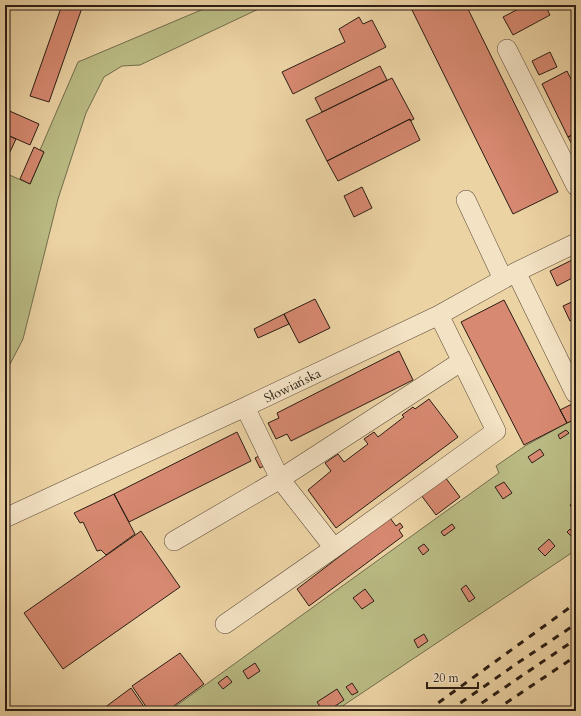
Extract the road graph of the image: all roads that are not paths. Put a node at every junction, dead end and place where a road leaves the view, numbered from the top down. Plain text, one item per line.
1 (507, 49) dead end
2 (576, 186) edge
3 (466, 200) dead end
4 (576, 243) edge
5 (510, 276) junction
6 (439, 314) junction
7 (462, 361) junction
8 (575, 393) edge
9 (245, 407) junction
10 (280, 479) junction
11 (5, 518) edge
12 (174, 541) dead end
13 (334, 548) junction
14 (225, 624) dead end

1 - 2 street
3 - 5 street
4 - 5 street, Słowiańska
5 - 6 street, Słowiańska
5 - 8 street
6 - 7 street
6 - 9 street, Słowiańska
7 - 10 street
7 - 13 street
9 - 10 street
9 - 11 street, Słowiańska
10 - 12 street
10 - 13 street
13 - 14 street

